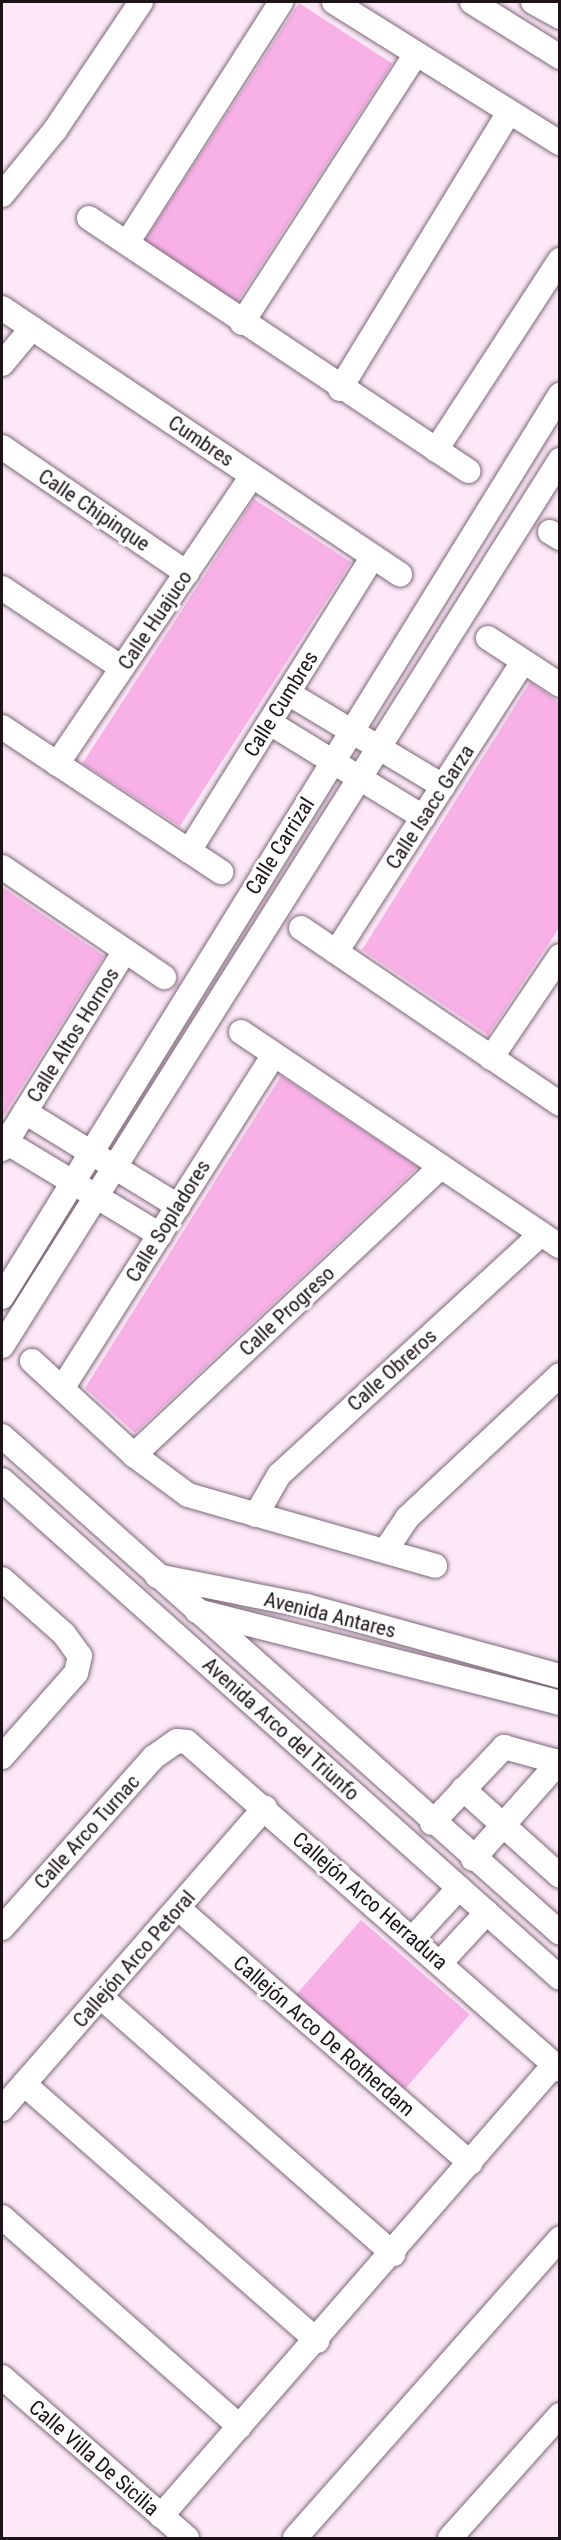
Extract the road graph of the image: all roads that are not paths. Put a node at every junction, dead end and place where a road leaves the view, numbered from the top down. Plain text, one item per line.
1 (141, 2) edge
2 (281, 2) edge
3 (334, 2) edge
4 (472, 2) edge
5 (533, 2) edge
6 (560, 18) edge
7 (416, 54) junction
8 (560, 57) edge
9 (510, 112) junction
10 (560, 143) edge
11 (2, 195) edge
12 (89, 218) dead end
13 (127, 243) junction
14 (560, 260) edge
15 (2, 308) edge
16 (242, 323) junction
17 (32, 328) junction
18 (2, 364) edge
19 (340, 389) junction
20 (560, 395) edge
21 (2, 447) edge
22 (436, 450) junction
23 (560, 460) edge
24 (468, 471) dead end
25 (252, 476) junction
26 (374, 557) junction
27 (187, 573) junction
28 (400, 574) dead end
29 (2, 588) edge
30 (488, 638) dead end
31 (523, 662) junction
32 (122, 668) junction
33 (560, 685) edge
34 (288, 693) junction
35 (270, 723) junction
36 (2, 727) edge
37 (353, 732) junction
38 (378, 747) junction
39 (334, 762) junction
40 (57, 764) junction
41 (358, 778) junction
42 (443, 786) junction
43 (423, 817) junction
44 (189, 851) junction
45 (2, 867) edge
46 (220, 872) dead end
47 (301, 928) dead end
48 (125, 951) junction
49 (336, 952) junction
50 (558, 963) edge
51 (164, 977) dead end
52 (241, 1032) dead end
53 (274, 1055) junction
54 (491, 1058) junction
55 (560, 1104) edge
56 (25, 1112) junction
57 (4, 1146) edge
58 (88, 1151) junction
59 (115, 1167) junction
60 (441, 1167) junction
61 (70, 1180) junction
62 (96, 1197) junction
63 (178, 1206) junction
64 (160, 1235) junction
65 (550, 1240) edge
66 (2, 1297) edge
67 (2, 1346) edge
68 (32, 1361) dead end
69 (560, 1375) edge
70 (63, 1387) junction
71 (2, 1436) edge
72 (134, 1455) junction
73 (2, 1480) edge
74 (256, 1515) junction
75 (385, 1551) junction
76 (98, 1566) junction
77 (435, 1566) dead end
78 (156, 1576) junction
79 (2, 1579) edge
80 (138, 1602) junction
81 (194, 1611) junction
82 (560, 1676) edge
83 (560, 1703) edge
84 (177, 1741) joint
85 (2, 1757) edge
86 (559, 1761) edge
87 (462, 1789) junction
88 (265, 1808) junction
89 (432, 1823) junction
90 (503, 1826) junction
91 (473, 1859) junction
92 (560, 1876) edge
93 (459, 1888) junction
94 (178, 1908) junction
95 (487, 1912) junction
96 (2, 1928) edge
97 (560, 1933) edge
98 (413, 1938) junction
99 (440, 1963) junction
100 (560, 1978) edge
101 (102, 1998) junction
102 (557, 2067) edge
103 (24, 2084) junction
104 (2, 2109) edge
105 (470, 2163) junction
106 (2, 2217) edge
107 (560, 2238) edge
108 (393, 2254) junction
109 (318, 2341) junction
110 (2, 2377) edge
111 (560, 2415) edge
112 (240, 2427) junction
113 (161, 2516) junction
114 (187, 2538) edge
115 (295, 2538) edge
116 (450, 2538) edge

1 - 11 street
2 - 13 street
3 - 7 street
4 - 8 street
5 - 6 street
7 - 9 street
7 - 16 street
9 - 10 street
9 - 19 street
12 - 13 street
13 - 16 street
14 - 22 street
15 - 17 street, Cumbres
16 - 19 street
17 - 18 street
17 - 25 street, Cumbres
19 - 22 street
20 - 37 street, Calle Carrizal
21 - 27 street, Calle Chipinque
22 - 24 street
23 - 38 street, Calle Carrizal
25 - 26 street, Cumbres
25 - 27 street, Calle Huajuco
26 - 28 street, Cumbres
26 - 34 street, Calle Cumbres
27 - 32 street, Calle Huajuco
29 - 32 street
30 - 31 street
31 - 33 street
31 - 42 street, Calle Isacc Garza
32 - 40 street, Calle Huajuco
34 - 35 street, Calle Cumbres
34 - 37 street
35 - 39 street
35 - 44 street, Calle Cumbres
36 - 40 street
37 - 38 street
37 - 39 street, Calle Carrizal
38 - 41 street, Calle Carrizal
38 - 42 street
39 - 41 street
39 - 58 street, Calle Carrizal
40 - 44 street
41 - 43 street
41 - 59 street, Calle Carrizal
42 - 43 street, Calle Isacc Garza
43 - 49 street, Calle Isacc Garza
44 - 46 street
45 - 48 street, Calle Altos Hornos
47 - 49 street
48 - 51 street, Calle Altos Hornos
48 - 56 street, Calle Altos Hornos
49 - 54 street
50 - 54 street
52 - 53 street
53 - 60 street
53 - 63 street, Calle Sopladores
54 - 55 street
56 - 57 street, Calle Altos Hornos
56 - 58 street
57 - 61 street
58 - 59 street
58 - 61 street, Calle Carrizal
59 - 62 street, Calle Carrizal
59 - 63 street
60 - 65 street
60 - 72 street, Calle Progreso
61 - 62 street
61 - 66 street, Calle Carrizal
62 - 64 street
62 - 67 street, Calle Carrizal
63 - 64 street, Calle Sopladores
64 - 70 street, Calle Sopladores
65 - 74 street, Calle Obreros
68 - 70 street
69 - 75 street
70 - 72 street
71 - 78 street, Avenida Arco del Triunfo
72 - 74 street
73 - 76 street, Avenida Arco del Triunfo
74 - 75 street
75 - 77 street
76 - 78 street, Avenida Antares
76 - 80 street, Avenida Arco del Triunfo
78 - 81 street, Avenida Arco del Triunfo
78 - 82 street, Avenida Antares
79 - 85 street
80 - 81 street, Avenida Antares
80 - 93 street, Avenida Arco del Triunfo
81 - 83 street, Avenida Antares
81 - 89 street, Avenida Arco del Triunfo
84 - 88 street, Callejón Arco Herradura
84 - 96 street, Calle Arco Turnac
86 - 87 street
86 - 90 street
87 - 89 street
87 - 90 street
88 - 94 street, Callejón Arco Petoral
88 - 98 street, Callejón Arco Herradura
89 - 91 street, Avenida Arco del Triunfo
90 - 91 street
90 - 92 street
91 - 97 street, Avenida Arco del Triunfo
93 - 95 street, Avenida Arco del Triunfo
93 - 98 street
94 - 101 street, Callejón Arco Petoral
94 - 105 street, Callejón Arco De Rotherdam
95 - 99 street
95 - 100 street, Avenida Arco del Triunfo
98 - 99 street, Callejón Arco Herradura
99 - 102 street, Callejón Arco Herradura
101 - 103 street, Callejón Arco Petoral
101 - 108 street
102 - 105 street
103 - 104 street, Callejón Arco Petoral
103 - 109 street
105 - 108 street
106 - 112 street
107 - 115 street
108 - 109 street
109 - 112 street
110 - 113 street, Calle Villa De Sicilia
111 - 116 street
112 - 113 street
113 - 114 street, Calle Villa De Sicilia

